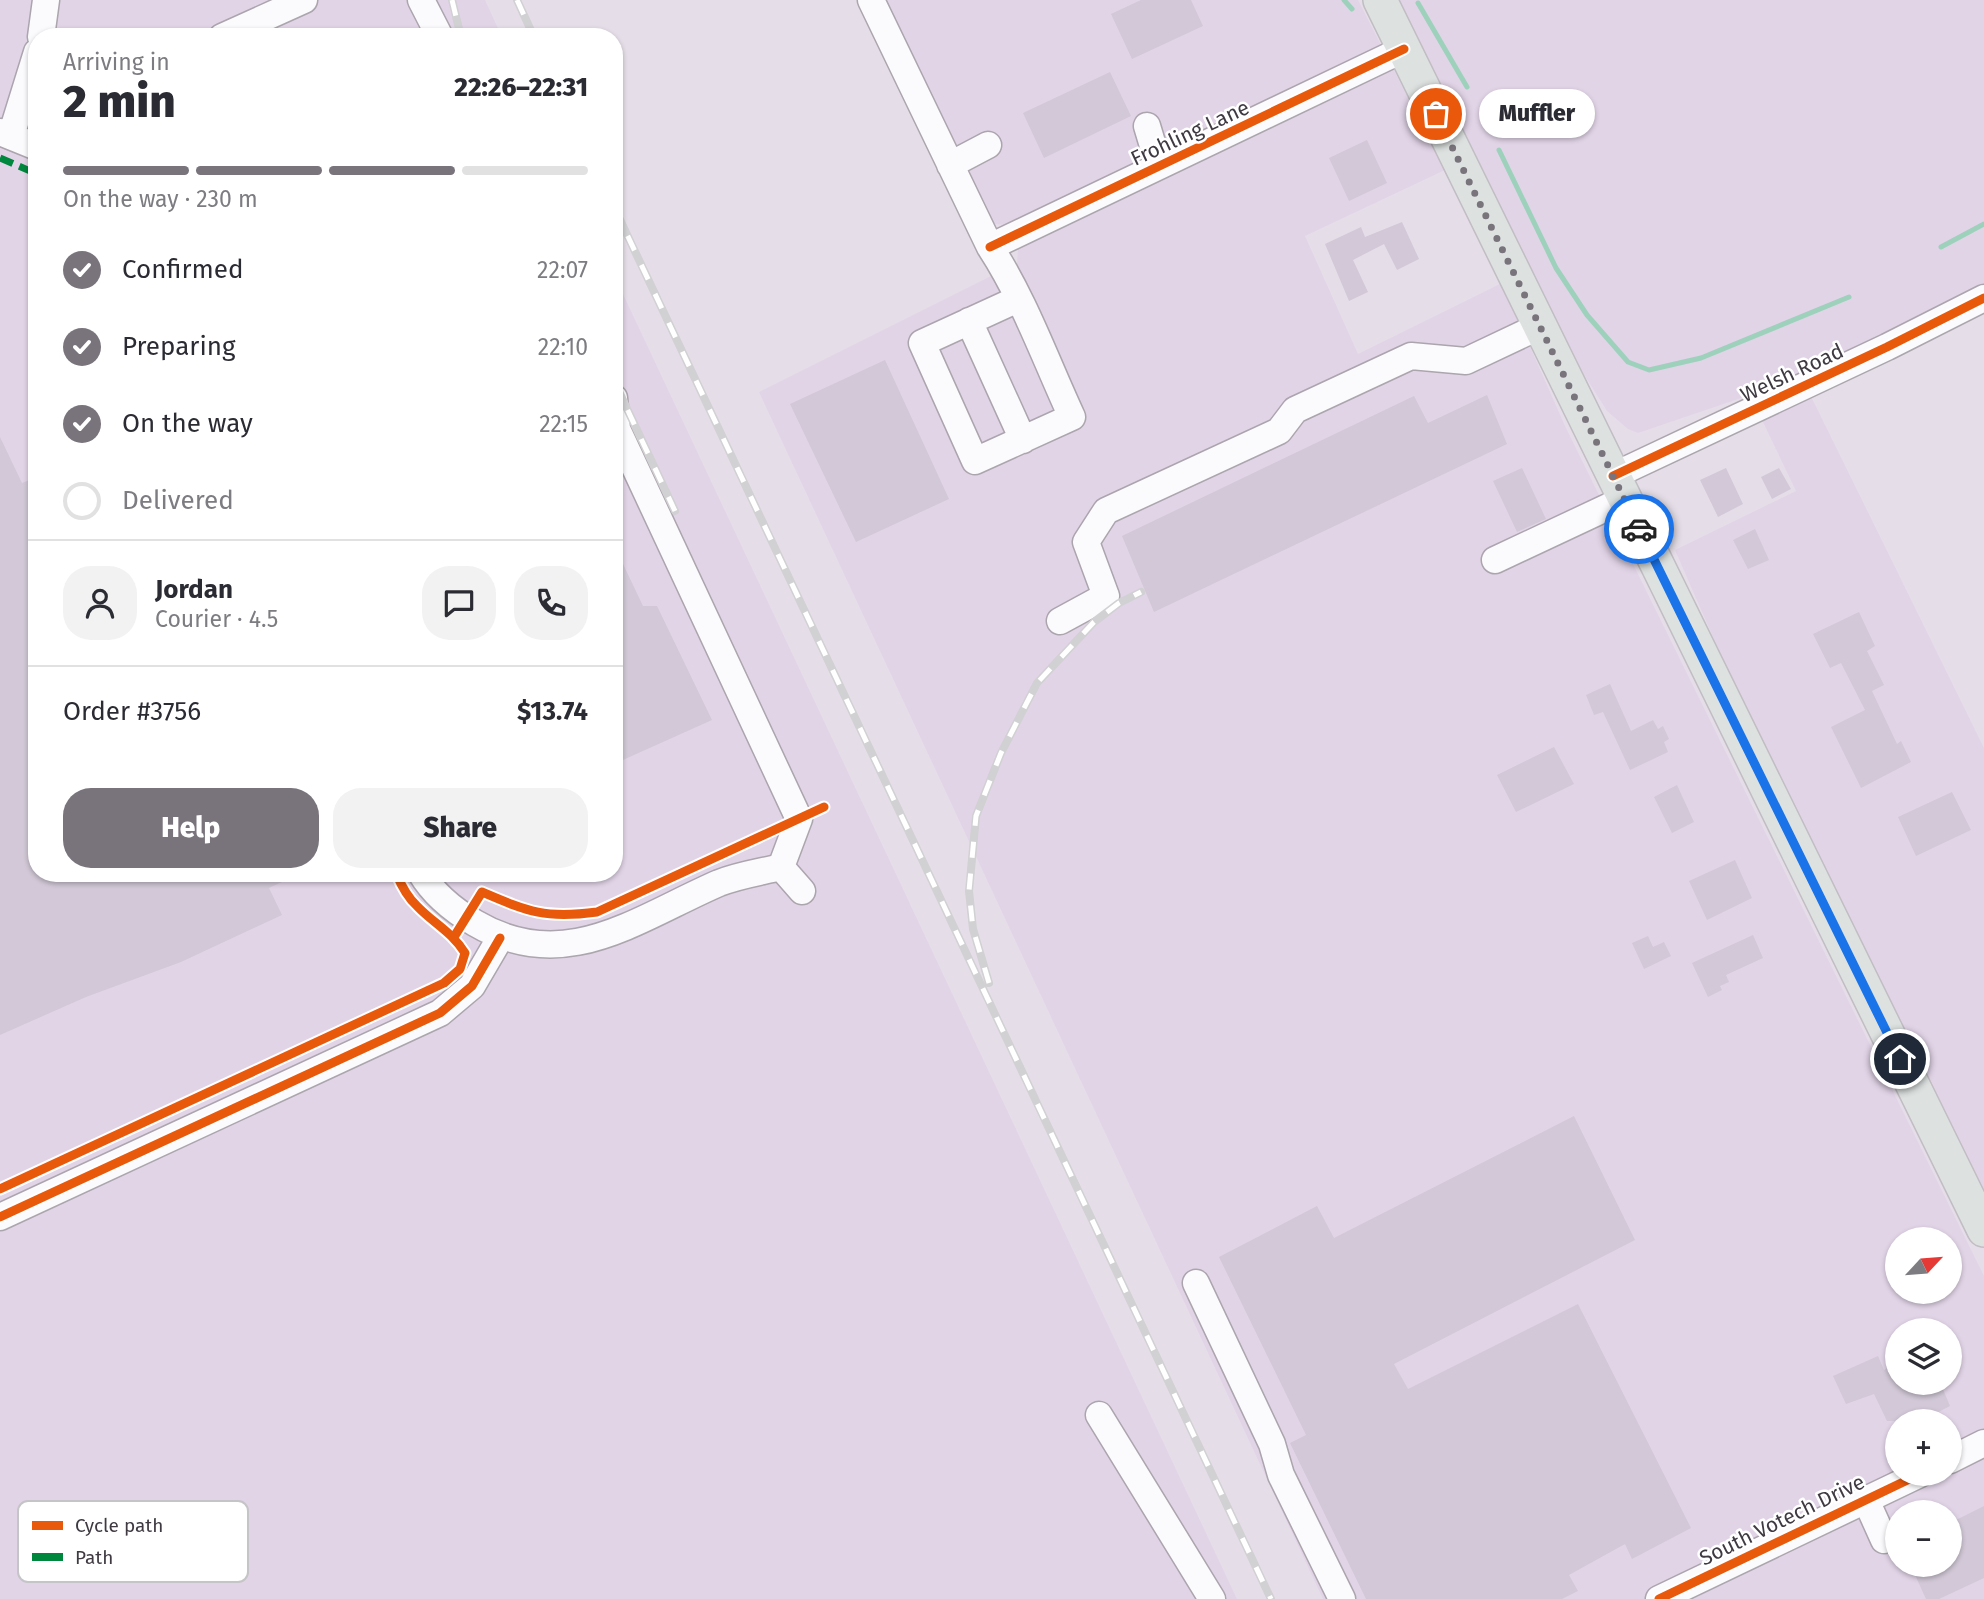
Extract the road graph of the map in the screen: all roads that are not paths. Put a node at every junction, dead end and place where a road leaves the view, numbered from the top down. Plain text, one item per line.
1 (46, 0) edge
2 (304, 0) edge
3 (421, 0) edge
4 (871, 0) edge
5 (1380, 0) edge
6 (42, 28) edge
7 (242, 28) edge
8 (435, 28) edge
9 (1404, 49) junction
10 (28, 76) edge
11 (1147, 126) dead end
12 (6, 134) edge
13 (28, 143) edge
14 (988, 145) dead end
15 (950, 165) junction
16 (1160, 166) junction
17 (996, 257) junction
18 (1984, 298) edge
19 (1018, 299) junction
20 (969, 321) junction
21 (1540, 326) junction
22 (1023, 440) junction
23 (623, 442) edge
24 (1619, 488) junction
25 (1495, 560) dead end
26 (1060, 621) dead end
27 (781, 867) junction
28 (428, 882) edge
29 (802, 891) dead end
30 (500, 938) junction
31 (0, 1217) edge
32 (1984, 1230) edge
33 (1196, 1283) dead end
34 (1099, 1415) dead end
35 (1984, 1443) edge
36 (1962, 1454) edge
37 (1895, 1486) edge
38 (1866, 1500) junction
39 (1884, 1540) dead end
40 (1212, 1599) edge
41 (1342, 1599) edge
42 (1659, 1599) edge

1 - 6 street
2 - 7 street
3 - 8 street
4 - 15 street
5 - 9 main road
9 - 16 street, Frohling Lane
9 - 21 main road
10 - 12 street
11 - 16 street
12 - 13 street
14 - 15 street
15 - 17 street
16 - 17 street, Frohling Lane
17 - 19 street
18 - 24 street, Welsh Road
19 - 20 street
19 - 22 street
20 - 22 street
20 - 22 street
21 - 24 main road
21 - 26 street
23 - 27 street
24 - 25 street, Welsh Road
24 - 32 main road
27 - 29 street
27 - 30 street
28 - 30 street
30 - 31 street
33 - 41 street
34 - 40 street
35 - 36 street
37 - 38 street, South Votech Drive
38 - 39 street
38 - 42 street, South Votech Drive

